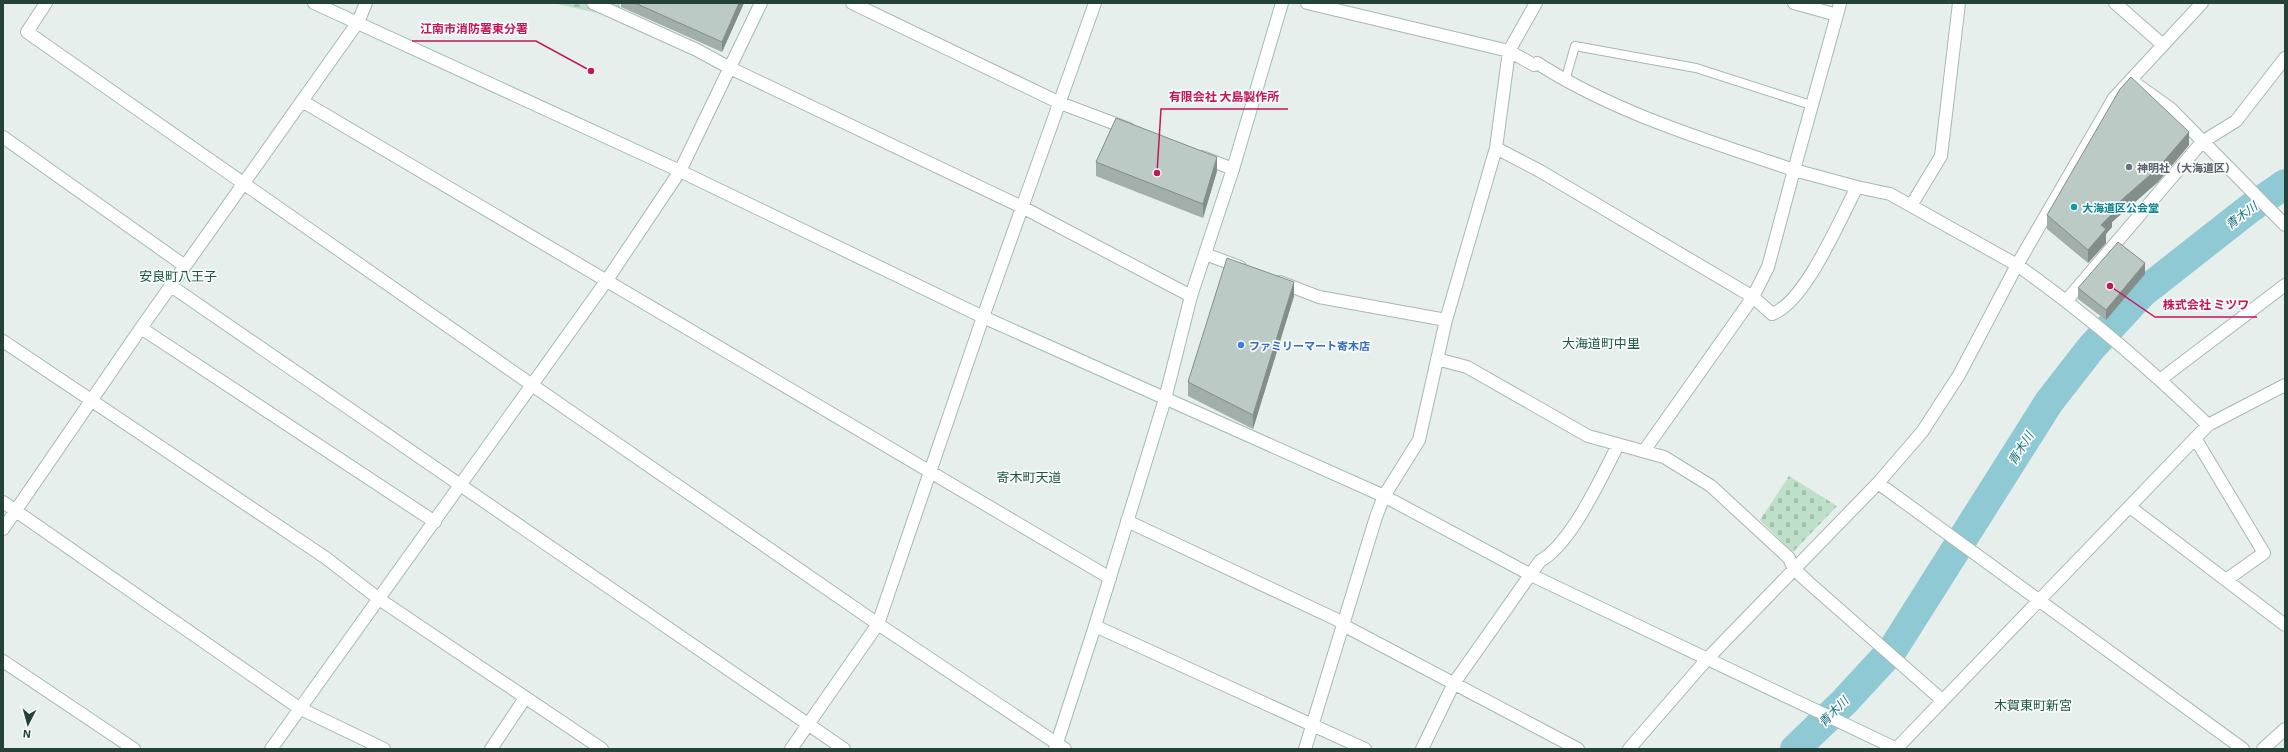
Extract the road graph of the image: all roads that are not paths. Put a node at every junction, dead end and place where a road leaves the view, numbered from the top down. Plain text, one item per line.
1 (46, 3) edge
2 (314, 3) edge
3 (366, 3) edge
4 (593, 3) edge
5 (760, 3) edge
6 (852, 3) edge
7 (1095, 3) edge
8 (1282, 3) edge
9 (1307, 3) edge
10 (1536, 3) edge
11 (1794, 3) edge
12 (1840, 3) edge
13 (1959, 3) edge
14 (2115, 3) edge
15 (2202, 3) edge
16 (1837, 15) junction
17 (358, 22) junction
18 (2162, 45) junction
19 (1509, 51) junction
20 (2285, 58) edge
21 (730, 68) junction
22 (1565, 80) junction
23 (2130, 80) junction
24 (302, 100) junction
25 (1060, 102) junction
26 (1811, 105) junction
27 (1139, 133) edge
28 (3, 137) edge
29 (2202, 142) junction
30 (1496, 148) junction
31 (1190, 153) edge
32 (1233, 169) junction
33 (1794, 170) junction
34 (680, 171) junction
35 (243, 183) junction
36 (1857, 188) junction
37 (1912, 204) junction
38 (1024, 208) junction
39 (2285, 225) edge
40 (1205, 254) junction
41 (2017, 265) junction
42 (185, 266) junction
43 (1248, 270) edge
44 (1269, 278) edge
45 (607, 280) junction
46 (2285, 285) edge
47 (171, 286) junction
48 (1191, 296) junction
49 (1752, 297) junction
50 (2067, 300) junction
51 (983, 317) junction
52 (1446, 320) junction
53 (140, 328) junction
54 (3, 341) edge
55 (1437, 359) junction
56 (2161, 379) junction
57 (532, 385) junction
58 (2285, 385) edge
59 (1165, 399) junction
60 (90, 400) junction
61 (2208, 425) junction
62 (2195, 438) junction
63 (1618, 445) junction
64 (1644, 451) junction
65 (932, 471) junction
66 (1878, 483) junction
67 (461, 487) junction
68 (1384, 496) junction
69 (3, 502) edge
70 (2130, 507) junction
71 (15, 511) junction
72 (1127, 521) junction
73 (435, 522) junction
74 (3, 528) edge
75 (1794, 569) junction
76 (1531, 575) junction
77 (1110, 578) junction
78 (2226, 580) junction
79 (379, 599) junction
80 (2037, 600) junction
81 (878, 624) junction
82 (1343, 624) junction
83 (2285, 625) edge
84 (1095, 626) junction
85 (1708, 658) junction
86 (3, 660) edge
87 (1454, 683) junction
88 (526, 698) junction
89 (1942, 700) junction
90 (299, 708) junction
91 (1312, 725) junction
92 (808, 726) junction
93 (2285, 729) edge
94 (1059, 748) edge
95 (134, 749) edge
96 (271, 749) edge
97 (384, 749) edge
98 (491, 749) edge
99 (602, 749) edge
100 (791, 749) edge
101 (844, 749) edge
102 (1305, 749) edge
103 (1365, 749) edge
104 (1422, 749) edge
105 (1578, 749) edge
106 (1629, 749) edge
107 (1896, 749) edge
108 (2243, 749) edge
109 (2263, 749) edge

1 - 35 street
2 - 17 street
3 - 17 street
4 - 21 street
5 - 21 street
6 - 25 street
7 - 25 street
8 - 32 street
9 - 19 street
10 - 19 street
11 - 16 street
12 - 16 street
13 - 37 street
14 - 18 street
15 - 18 street
16 - 26 street
17 - 24 street
17 - 34 street
18 - 23 street
19 - 22 street
19 - 30 street
20 - 29 street
21 - 34 street
21 - 38 street
22 - 26 lane
22 - 33 street
23 - 29 street
23 - 41 street
24 - 35 street
24 - 45 street
25 - 27 street
25 - 38 street
26 - 33 street
28 - 42 street
29 - 39 street
29 - 50 street
30 - 49 street
30 - 52 street
31 - 32 street
32 - 40 street
33 - 36 street
33 - 49 street
34 - 45 street
34 - 51 street
35 - 42 street
35 - 57 street
36 - 37 street
36 - 49 street
37 - 41 street
38 - 48 street
38 - 51 street
40 - 43 street
40 - 48 street
41 - 50 street
41 - 66 street
42 - 47 street
44 - 52 street
45 - 57 street
45 - 65 street
46 - 56 street
47 - 53 street
47 - 67 street
48 - 59 street
49 - 64 street
50 - 56 street
51 - 59 street
51 - 65 street
52 - 55 street
53 - 60 street
53 - 73 street
54 - 60 street
55 - 63 street
55 - 68 street
56 - 61 street
57 - 67 street
57 - 81 street
58 - 61 street
59 - 68 street
59 - 72 street
60 - 71 street
60 - 79 street
61 - 62 street
62 - 70 street
62 - 78 street
63 - 64 street
63 - 76 street
64 - 75 street
65 - 77 street
65 - 81 street
66 - 75 street
66 - 80 street
67 - 73 street
67 - 92 street
68 - 76 street
68 - 82 street
69 - 71 street
70 - 78 street
70 - 80 street
71 - 74 street
71 - 90 street
72 - 77 street
72 - 82 street
73 - 79 street
75 - 85 street
75 - 89 street
76 - 85 street
76 - 87 street
77 - 84 street
78 - 83 street
79 - 88 street
79 - 90 street
80 - 89 street
80 - 108 street
81 - 92 street
81 - 94 street
82 - 87 street
82 - 91 street
84 - 91 street
84 - 94 street
85 - 106 street
85 - 107 street
86 - 95 street
87 - 104 street
87 - 105 street
88 - 98 street
88 - 99 street
89 - 107 street
90 - 96 street
90 - 97 street
91 - 102 street
91 - 103 street
92 - 100 street
92 - 101 street
93 - 109 street

